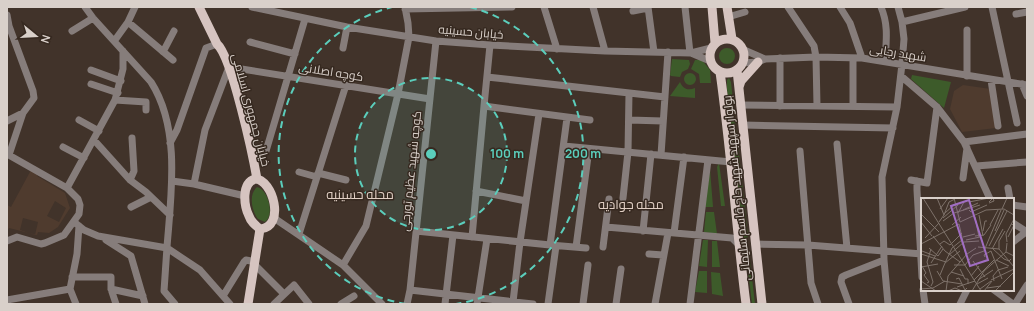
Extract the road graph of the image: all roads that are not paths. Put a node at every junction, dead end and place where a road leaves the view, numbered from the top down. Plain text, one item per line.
1 (85, 7) edge
2 (135, 7) edge
3 (199, 7) edge
4 (205, 7) edge
5 (252, 7) edge
6 (458, 7) edge
7 (512, 7) edge
8 (544, 7) edge
9 (593, 7) edge
10 (648, 7) edge
11 (685, 7) edge
12 (712, 7) edge
13 (727, 7) edge
14 (788, 7) edge
15 (840, 7) edge
16 (881, 7) edge
17 (898, 7) edge
18 (965, 7) edge
19 (992, 7) edge
20 (405, 8) edge
21 (489, 8) edge
22 (633, 11) dead end
23 (745, 12) dead end
24 (1027, 12) edge
25 (1016, 14) dead end
26 (7, 15) edge
27 (728, 17) junction
28 (94, 18) junction
29 (305, 18) junction
30 (128, 22) junction
31 (902, 22) junction
32 (347, 27) junction
33 (730, 27) junction
34 (714, 29) junction
35 (967, 30) dead end
36 (72, 31) dead end
37 (174, 31) dead end
38 (409, 37) junction
39 (732, 39) junction
40 (115, 40) junction
41 (436, 41) junction
42 (250, 42) dead end
43 (219, 46) junction
44 (490, 46) junction
45 (713, 46) junction
46 (343, 48) dead end
47 (557, 49) junction
48 (742, 49) junction
49 (123, 51) junction
50 (605, 51) junction
51 (163, 52) junction
52 (654, 52) junction
53 (668, 52) junction
54 (690, 53) junction
55 (295, 54) junction
56 (816, 57) junction
57 (780, 58) junction
58 (853, 58) junction
59 (862, 58) junction
60 (173, 60) dead end
61 (761, 60) junction
62 (710, 61) junction
63 (885, 62) junction
64 (135, 64) junction
65 (902, 64) junction
66 (229, 67) junction
67 (740, 67) junction
68 (123, 69) junction
69 (91, 70) dead end
70 (720, 72) junction
71 (288, 76) junction
72 (901, 76) junction
73 (967, 76) junction
74 (487, 78) junction
75 (991, 80) junction
76 (121, 81) junction
77 (1009, 82) junction
78 (90, 84) dead end
79 (346, 84) junction
80 (1024, 84) edge
81 (739, 87) junction
82 (629, 93) junction
83 (398, 94) junction
84 (1027, 96) edge
85 (116, 97) junction
86 (665, 97) junction
87 (430, 99) junction
88 (740, 105) junction
89 (484, 106) junction
90 (780, 106) junction
91 (817, 106) junction
92 (853, 106) junction
93 (897, 107) junction
94 (937, 107) junction
95 (146, 110) dead end
96 (23, 113) junction
97 (539, 114) junction
98 (567, 118) junction
99 (79, 120) dead end
100 (590, 120) dead end
101 (629, 120) junction
102 (7, 121) edge
103 (663, 121) junction
104 (1017, 122) dead end
105 (743, 124) junction
106 (998, 126) dead end
107 (893, 128) junction
108 (98, 131) junction
109 (1027, 134) edge
110 (132, 138) dead end
111 (94, 140) junction
112 (170, 144) junction
113 (837, 144) dead end
114 (965, 145) junction
115 (564, 146) junction
116 (63, 147) dead end
117 (589, 149) junction
118 (800, 150) dead end
119 (628, 152) junction
120 (651, 154) junction
121 (8, 155) edge
122 (661, 155) junction
123 (684, 157) junction
124 (84, 158) junction
125 (254, 158) junction
126 (708, 160) junction
127 (731, 162) junction
128 (1027, 162) edge
129 (976, 166) junction
130 (299, 172) dead end
131 (318, 175) junction
132 (962, 178) dead end
133 (257, 179) junction
134 (130, 180) junction
135 (346, 180) dead end
136 (172, 181) junction
137 (194, 184) junction
138 (67, 188) junction
139 (1008, 188) dead end
140 (476, 191) junction
141 (151, 196) junction
142 (245, 196) junction
143 (623, 198) dead end
144 (990, 198) edge
145 (1010, 198) edge
146 (609, 199) dead end
147 (526, 201) junction
148 (1014, 205) edge
149 (131, 206) dead end
150 (1027, 207) edge
151 (170, 216) junction
152 (274, 218) junction
153 (76, 224) junction
154 (1014, 224) edge
155 (606, 227) junction
156 (260, 229) junction
157 (643, 230) junction
158 (416, 231) junction
159 (1026, 232) edge
160 (671, 233) junction
161 (299, 234) junction
162 (453, 235) junction
163 (98, 236) junction
164 (699, 236) junction
165 (472, 237) junction
166 (487, 238) junction
167 (7, 241) edge
168 (1014, 241) edge
169 (520, 242) junction
170 (755, 244) junction
171 (739, 245) junction
172 (808, 245) junction
173 (553, 246) junction
174 (576, 247) junction
175 (603, 247) dead end
176 (167, 248) junction
177 (586, 248) dead end
178 (847, 248) junction
179 (883, 252) junction
180 (649, 254) dead end
181 (921, 254) edge
182 (663, 256) junction
183 (884, 260) junction
184 (253, 263) junction
185 (344, 265) junction
186 (588, 265) dead end
187 (621, 269) dead end
188 (72, 277) junction
189 (1027, 285) edge
190 (70, 289) junction
191 (111, 290) junction
192 (410, 290) junction
193 (923, 291) edge
194 (966, 291) edge
195 (995, 291) edge
196 (284, 294) junction
197 (447, 294) junction
198 (142, 296) junction
199 (223, 296) junction
200 (354, 296) dead end
201 (7, 300) edge
202 (478, 301) edge
203 (496, 302) edge
204 (513, 302) junction
205 (76, 304) edge
206 (116, 304) edge
207 (145, 304) edge
208 (175, 304) edge
209 (230, 304) edge
210 (248, 304) edge
211 (274, 304) edge
212 (309, 304) edge
213 (341, 304) edge
214 (382, 304) edge
215 (408, 304) edge
216 (445, 304) edge
217 (533, 304) edge
218 (548, 304) edge
219 (583, 304) edge
220 (616, 304) edge
221 (655, 304) edge
222 (690, 304) edge
223 (746, 304) edge
224 (762, 304) edge
225 (818, 304) edge
226 (849, 304) edge
227 (888, 304) edge
228 (924, 304) edge
229 (960, 304) edge
230 (1014, 304) edge

1 - 28 street
2 - 30 street
3 - 43 main road, خیابان جمهوری اسلامی
4 - 43 main road, خیابان جمهوری اسلامی
5 - 29 street, خیابان حسینیه
6 - 20 street
6 - 21 street
7 - 21 street
8 - 47 street
9 - 50 street
10 - 22 street
10 - 52 street
11 - 54 street
12 - 34 main road
13 - 27 main road
14 - 56 street
15 - 59 street
16 - 63 street
17 - 31 street
18 - 31 street
19 - 77 street
20 - 38 street
23 - 27 street
24 - 25 street
26 - 96 street
27 - 33 main road
28 - 36 street
28 - 40 street
29 - 32 street, خیابان حسینیه
29 - 55 street
30 - 40 street
30 - 51 street
31 - 65 street
32 - 38 street, خیابان حسینیه
32 - 46 street
33 - 34 main road
33 - 39 main road
34 - 45 main road
35 - 73 street
37 - 51 street
38 - 41 street, خیابان حسینیه
38 - 83 street
39 - 45 main road
39 - 48 main road
40 - 49 street
41 - 44 street, خیابان حسینیه
41 - 87 street, کوچه شهید عظیم تورجی
42 - 55 street
43 - 66 main road, خیابان جمهوری اسلامی
43 - 112 street
44 - 47 street, خیابان حسینیه
44 - 74 street
45 - 54 street
45 - 62 main road
47 - 50 street, خیابان حسینیه
48 - 61 street, شهید رجایی
48 - 67 main road
49 - 64 street
49 - 68 street
50 - 52 street, خیابان حسینیه
51 - 60 street
52 - 53 street, خیابان حسینیه
53 - 54 street, خیابان حسینیه
53 - 86 street
54 - 62 street
55 - 71 street
56 - 57 street, شهید رجایی
56 - 58 street, شهید رجایی
56 - 91 street
57 - 61 street, شهید رجایی
57 - 90 street
58 - 59 street, شهید رجایی
58 - 92 street
59 - 63 street, شهید رجایی
61 - 67 street, شهید رجایی
61 - 81 main road
62 - 70 main road
63 - 65 street, شهید رجایی
64 - 68 street
64 - 112 street
65 - 72 street
65 - 73 street, شهید رجایی
66 - 71 street, کوچه اصلانی
66 - 125 main road, خیابان جمهوری اسلامی
66 - 137 street
67 - 70 main road
67 - 81 main road, بولوار سپهبد شهید حاج قاسم سلیمانی
68 - 76 street
69 - 76 street
70 - 127 main road, بولوار سپهبد شهید حاج قاسم سلیمانی
71 - 79 street, کوچه اصلانی
71 - 125 street
72 - 93 street
72 - 94 street
73 - 75 street, شهید رجایی
74 - 82 street
74 - 89 street
75 - 77 street, شهید رجایی
75 - 106 street
76 - 85 street
77 - 80 street, شهید رجایی
77 - 104 street
78 - 85 street
79 - 83 street, کوچه اصلانی
79 - 131 street
80 - 84 street
81 - 88 main road, بولوار سپهبد شهید حاج قاسم سلیمانی
82 - 86 street
82 - 101 street
83 - 87 street, کوچه اصلانی
83 - 185 street
85 - 95 street
85 - 108 street
86 - 103 street
87 - 158 street, کوچه شهید عظیم تورجی
88 - 90 street
88 - 105 main road, بولوار سپهبد شهید حاج قاسم سلیمانی
89 - 97 street
89 - 140 street
90 - 91 street
91 - 92 street
92 - 93 street
93 - 107 street
94 - 114 street
94 - 181 street
96 - 102 street
96 - 121 street
97 - 98 street
97 - 147 street
98 - 100 street
98 - 115 street
99 - 108 street
101 - 103 street
101 - 119 street
103 - 122 street
105 - 107 street
105 - 170 main road, بولوار سپهبد شهید حاج قاسم سلیمانی
107 - 179 street
108 - 111 street
109 - 114 street
110 - 134 street
111 - 124 street
111 - 134 street
112 - 136 street
113 - 178 street
114 - 129 street
114 - 132 street
115 - 117 street
115 - 173 street
116 - 124 street
117 - 119 street
117 - 174 street
118 - 172 street
119 - 120 street
119 - 143 street
120 - 122 street
120 - 157 street
121 - 138 street
122 - 123 street
123 - 126 street
123 - 160 street
124 - 138 street
125 - 133 main road, خیابان جمهوری اسلامی
126 - 127 street
126 - 164 street
127 - 171 main road, بولوار سپهبد شهید حاج قاسم سلیمانی
128 - 129 street
129 - 144 street
130 - 131 street
131 - 135 street
131 - 161 street
133 - 142 main road
133 - 152 main road
134 - 141 street
136 - 137 street
136 - 151 street
137 - 142 street
138 - 153 street
139 - 145 street
140 - 147 street
140 - 165 street
141 - 149 street
141 - 151 street
142 - 156 main road
146 - 155 street
147 - 169 street
148 - 150 street
151 - 176 street
152 - 156 main road
152 - 161 street
153 - 163 street
153 - 167 street
153 - 188 street
154 - 159 street
155 - 157 street
155 - 175 street
156 - 184 main road
157 - 160 street
158 - 162 street
158 - 192 street, کوچه شهید عظیم تورجی
159 - 168 street
160 - 164 street
160 - 182 street
161 - 185 street
162 - 165 street
162 - 197 street
163 - 176 street
163 - 198 street
164 - 171 street
164 - 222 street
165 - 166 street
166 - 169 street
166 - 202 street
169 - 173 street
169 - 204 street
170 - 171 main road
170 - 172 street
170 - 224 main road, بولوار سپهبد شهید حاج قاسم سلیمانی
171 - 223 main road, بولوار سپهبد شهید حاج قاسم سلیمانی
172 - 178 street
172 - 225 street
173 - 174 street
173 - 218 street
174 - 177 street
176 - 199 street
176 - 208 street
178 - 179 street
179 - 181 street
179 - 183 street
180 - 182 street
182 - 221 street
183 - 226 street
183 - 227 street
184 - 196 street
184 - 199 street
184 - 210 main road
185 - 214 street
186 - 219 street
187 - 220 street
188 - 190 street
188 - 191 street
189 - 230 street
190 - 201 street
190 - 205 street
191 - 198 street
191 - 206 street
192 - 197 street
192 - 215 street, کوچه شهید عظیم تورجی
193 - 228 street
194 - 229 street
195 - 230 street
196 - 211 street
196 - 212 street
197 - 202 street
197 - 216 street
198 - 207 street
199 - 209 street
200 - 213 street
202 - 203 street
203 - 204 street
204 - 217 street

